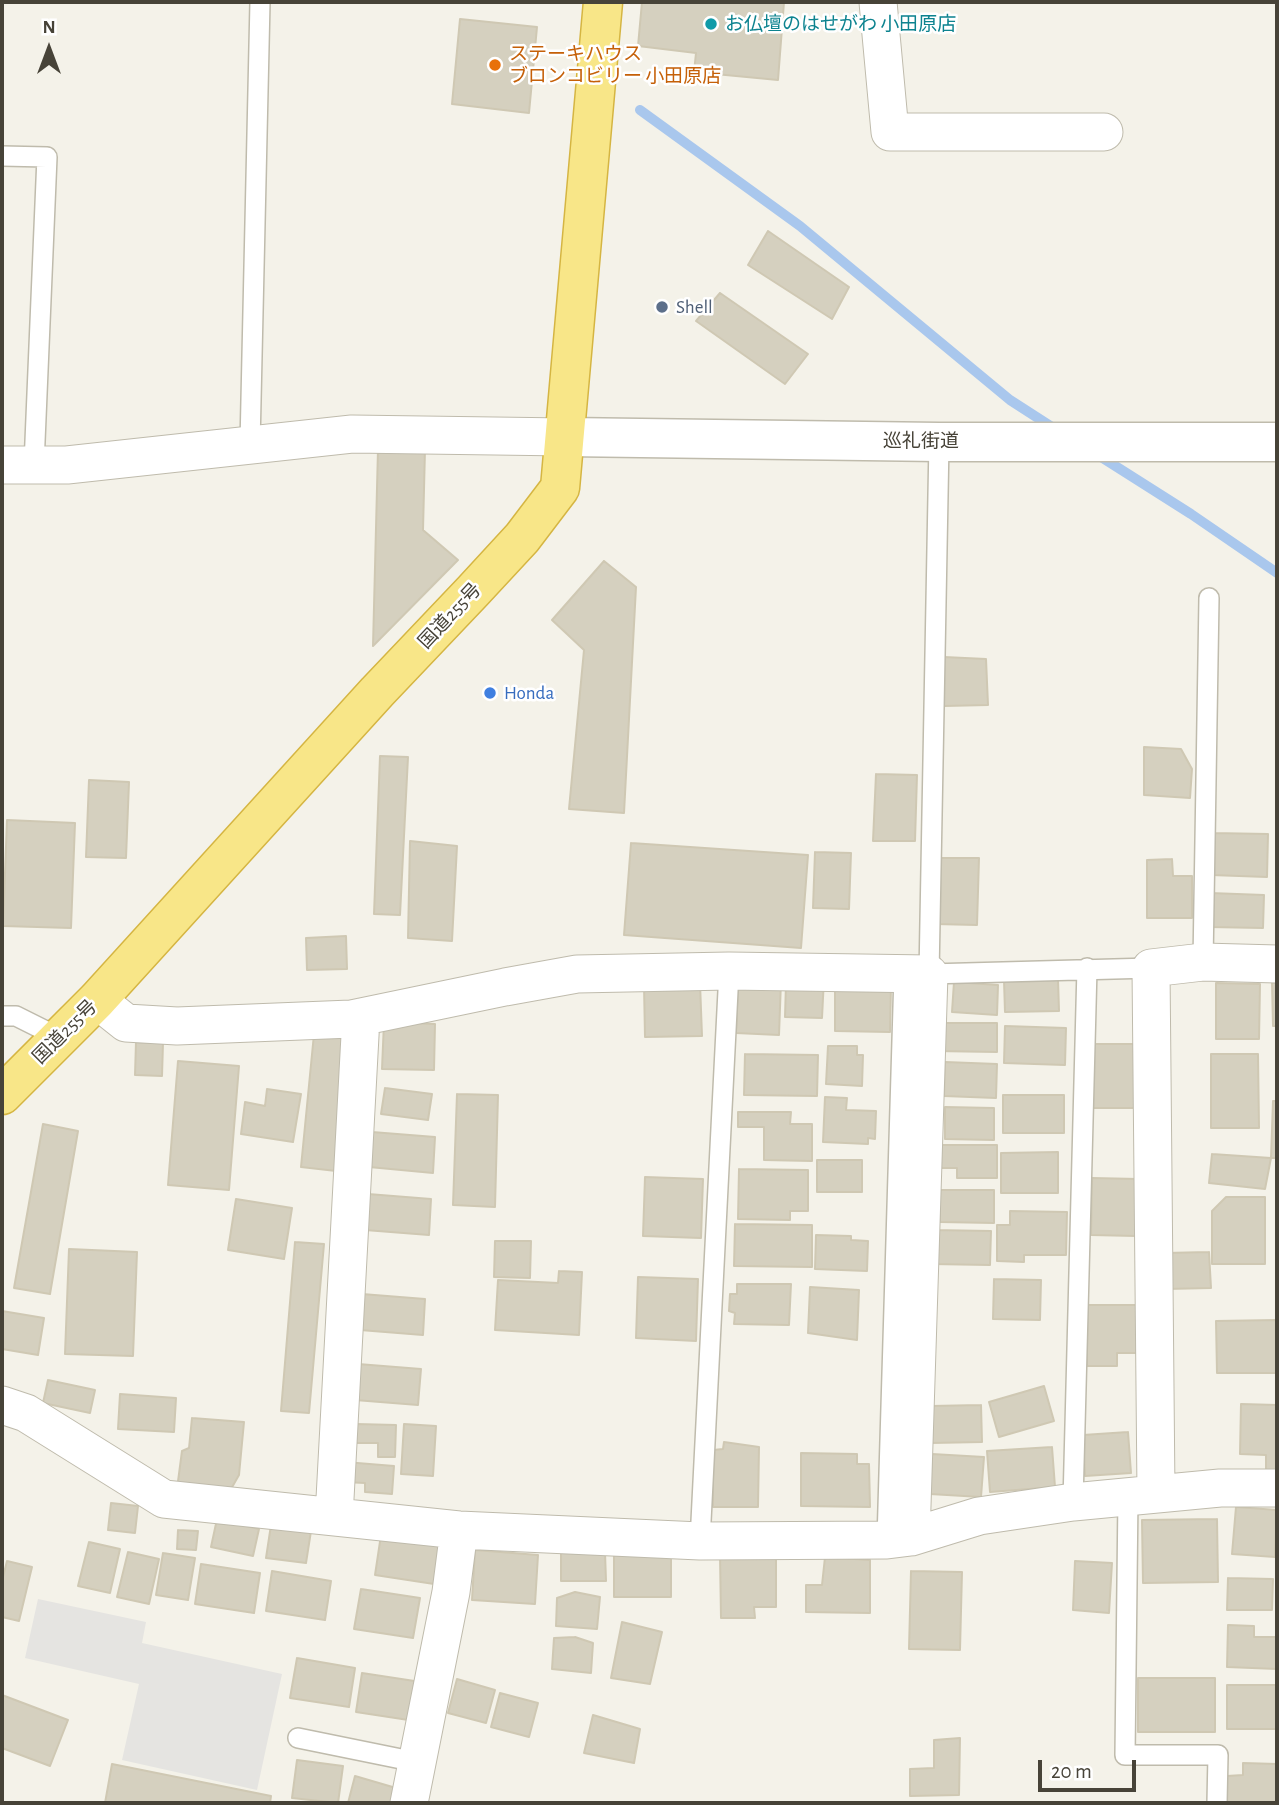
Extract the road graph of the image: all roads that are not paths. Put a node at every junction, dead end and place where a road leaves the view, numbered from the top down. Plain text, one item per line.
1 (260, 2) edge
2 (603, 2) edge
3 (877, 2) edge
4 (1104, 132) dead end
5 (2, 156) edge
6 (566, 437) junction
7 (939, 442) junction
8 (1277, 442) edge
9 (250, 444) junction
10 (18, 465) edge
11 (1209, 598) dead end
12 (1203, 962) junction
13 (1277, 964) edge
14 (1087, 968) junction
15 (1151, 968) junction
16 (729, 971) junction
17 (916, 974) junction
18 (97, 1000) junction
19 (2, 1016) edge
20 (360, 1017) junction
21 (58, 1037) junction
22 (2, 1095) edge
23 (2, 1405) edge
24 (1277, 1488) edge
25 (1142, 1494) junction
26 (1073, 1502) junction
27 (334, 1517) junction
28 (459, 1530) junction
29 (899, 1538) junction
30 (701, 1541) junction
31 (298, 1738) dead end
32 (416, 1762) junction
33 (409, 1803) edge
34 (1217, 1803) edge

1 - 9 lane
2 - 6 highway, 国道255号
3 - 4 street
5 - 10 lane
6 - 7 street, 巡礼街道
6 - 9 street
6 - 18 highway, 国道255号
7 - 8 street, 巡礼街道
7 - 17 lane
9 - 10 street
11 - 12 lane
12 - 13 street
12 - 15 street
14 - 15 lane
14 - 17 lane
14 - 26 lane
15 - 25 street
16 - 17 street
16 - 20 street
16 - 30 lane
17 - 29 street
18 - 20 street
18 - 21 highway, 国道255号
19 - 21 lane
20 - 27 street
21 - 22 highway, 国道255号
23 - 27 street
24 - 25 street
25 - 26 street
25 - 34 lane
26 - 29 street
27 - 28 street
28 - 30 street
28 - 32 street
29 - 30 street
31 - 32 lane
32 - 33 street

